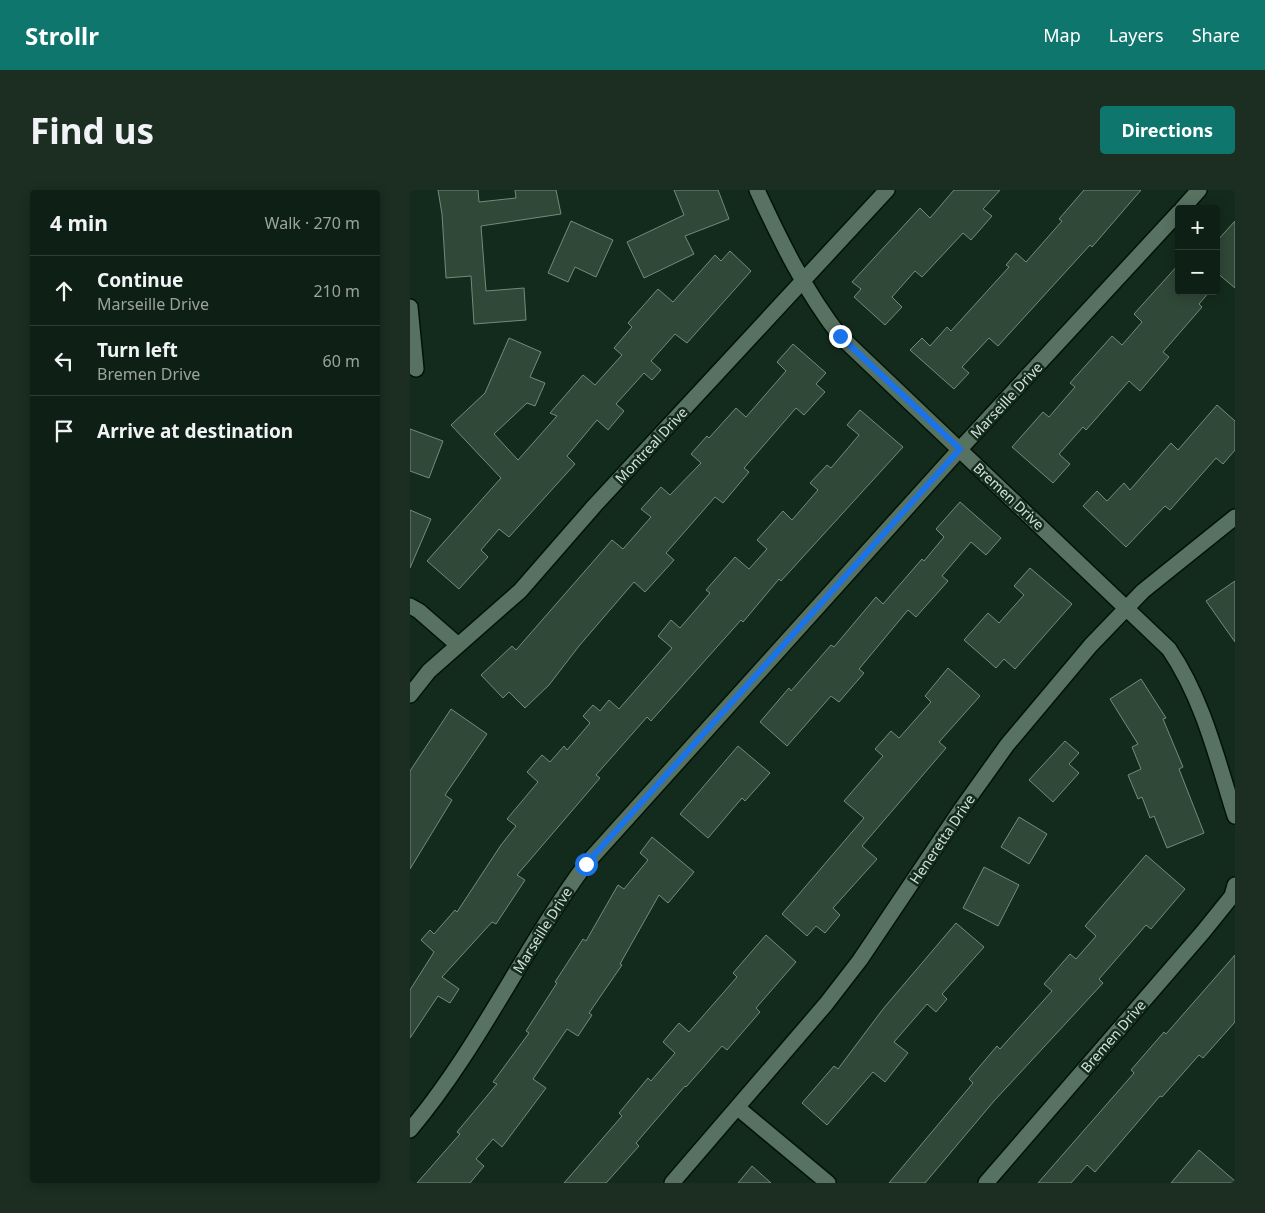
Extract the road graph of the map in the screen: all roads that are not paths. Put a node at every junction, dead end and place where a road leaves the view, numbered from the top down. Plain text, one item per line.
1 (757, 190) edge
2 (887, 190) edge
3 (1200, 190) edge
4 (1186, 205) edge
5 (1175, 216) edge
6 (803, 281) junction
7 (410, 307) edge
8 (416, 369) dead end
9 (960, 449) junction
10 (1235, 517) edge
11 (410, 606) edge
12 (1127, 608) junction
13 (458, 645) junction
14 (410, 695) edge
15 (1235, 816) edge
16 (1235, 885) edge
17 (738, 1108) junction
18 (410, 1130) edge
19 (672, 1183) edge
20 (828, 1183) edge
21 (986, 1183) edge

1 - 6 street, Bremen Drive
2 - 6 street, Montreal Drive
3 - 4 street
5 - 9 street, Marseille Drive
6 - 9 street, Bremen Drive
6 - 13 street, Montreal Drive
7 - 8 street
9 - 12 street, Bremen Drive
9 - 18 street, Marseille Drive
10 - 12 street, Heneretta Drive
11 - 13 street
12 - 15 street, Bremen Drive
12 - 17 street, Heneretta Drive
13 - 14 street, Montreal Drive
16 - 21 street, Bremen Drive
17 - 19 street, Heneretta Drive
17 - 20 street

